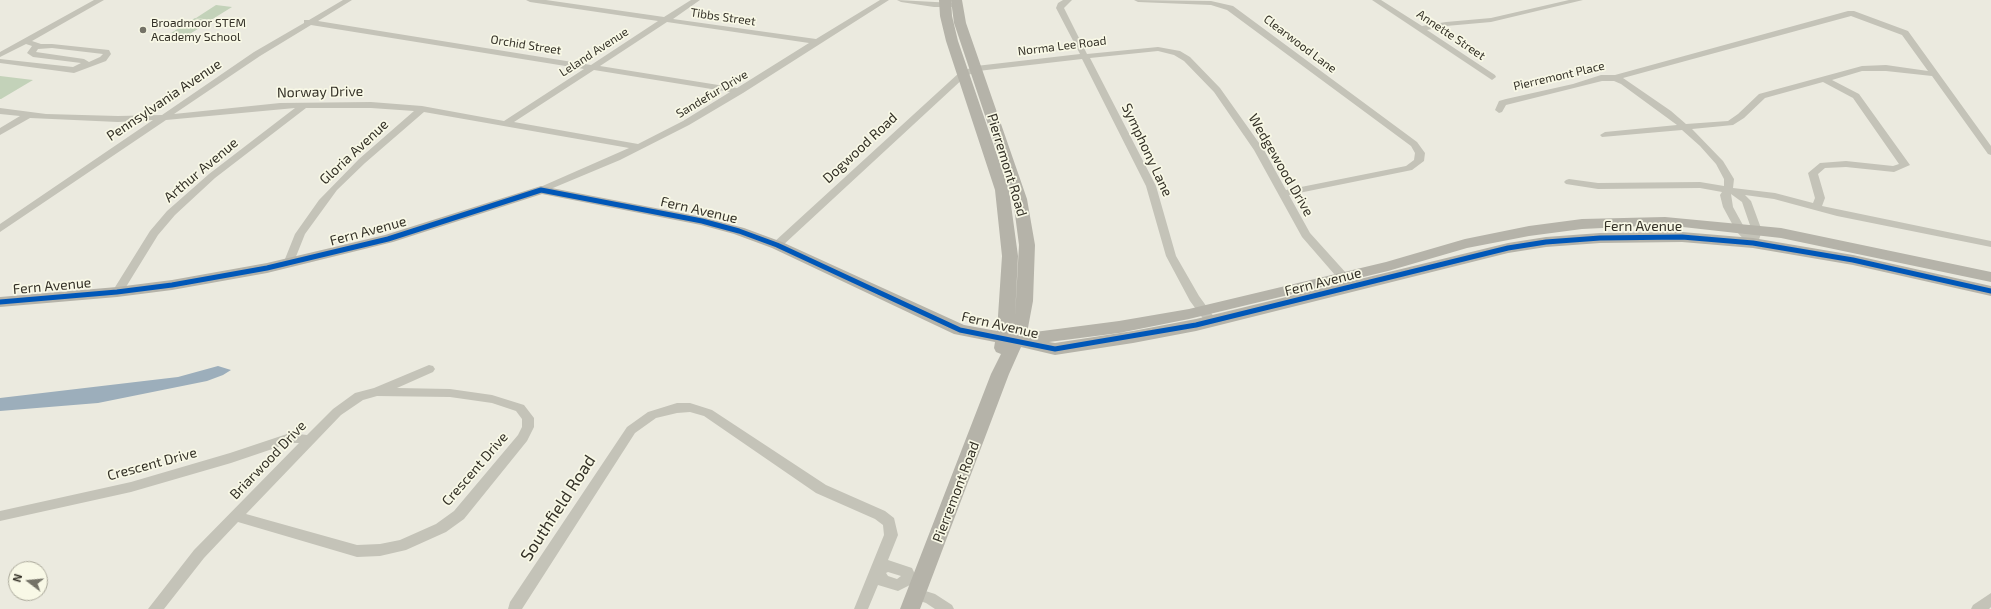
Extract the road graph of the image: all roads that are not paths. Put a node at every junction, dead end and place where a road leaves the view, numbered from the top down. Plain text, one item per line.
1 (100, 0) edge
2 (348, 0) edge
3 (530, 0) edge
4 (696, 0) edge
5 (885, 0) edge
6 (901, 0) edge
7 (1068, 0) edge
8 (1138, 0) edge
9 (1376, 0) edge
10 (1580, 0) edge
11 (950, 2) edge
12 (665, 20) junction
13 (308, 22) junction
14 (1421, 29) junction
15 (25, 41) junction
16 (817, 42) junction
17 (36, 47) junction
18 (1164, 50) joint
19 (0, 55) edge
20 (1085, 55) junction
21 (0, 61) edge
22 (85, 66) junction
23 (591, 68) junction
24 (969, 72) junction
25 (1933, 74) junction
26 (1492, 77) dead end
27 (1615, 78) junction
28 (1824, 79) junction
29 (740, 92) junction
30 (305, 105) junction
31 (422, 110) junction
32 (1499, 110) dead end
33 (0, 111) edge
34 (28, 115) junction
35 (164, 118) junction
36 (505, 124) junction
37 (1685, 128) junction
38 (0, 132) edge
39 (1605, 135) dead end
40 (639, 147) junction
41 (1991, 152) edge
42 (1569, 182) dead end
43 (541, 190) junction
44 (1728, 190) junction
45 (1283, 193) junction
46 (1817, 207) junction
47 (0, 229) edge
48 (1740, 229) junction
49 (1755, 237) junction
50 (1991, 244) edge
51 (777, 245) junction
52 (288, 264) junction
53 (1991, 277) edge
54 (1346, 282) junction
55 (1991, 291) edge
56 (117, 292) junction
57 (0, 302) edge
58 (1207, 316) junction
59 (1010, 339) junction
60 (429, 369) dead end
61 (377, 392) junction
62 (310, 440) junction
63 (0, 516) edge
64 (235, 516) junction
65 (876, 571) junction
66 (914, 591) edge
67 (1991, 599) edge
68 (515, 608) edge
69 (155, 609) edge
70 (861, 609) edge
71 (947, 609) edge
72 (1978, 609) edge

1 - 15 street
2 - 13 street, Pennsylvania Avenue
3 - 12 street, Tibbs Street
4 - 12 street, Leland Avenue
5 - 16 street, Sandefur Drive
6 - 11 street
7 - 20 street
8 - 45 street, Clearwood Lane
9 - 14 street, Annette Street
10 - 14 street
11 - 24 street, Pierremont Road
12 - 16 street, Tibbs Street
12 - 23 street, Leland Avenue
13 - 23 street, Orchid Street
13 - 35 street, Pennsylvania Avenue
14 - 26 street, Annette Street
15 - 17 street
15 - 19 street
16 - 29 street, Sandefur Drive
17 - 22 street
17 - 22 street
18 - 20 street, Norma Lee Road
18 - 45 street, Wedgewood Drive
20 - 24 street, Norma Lee Road
20 - 58 street, Symphony Lane
21 - 22 street
23 - 29 street, Orchid Street
23 - 36 street, Leland Avenue
24 - 51 street, Dogwood Road
24 - 59 street, Pierremont Road
25 - 27 street
25 - 28 street
25 - 41 street
27 - 32 street, Pierremont Place
27 - 37 street, Pierremont Place
28 - 37 street
28 - 46 street
29 - 40 street, Sandefur Drive
30 - 31 street, Norway Drive
30 - 35 street, Norway Drive
30 - 56 street, Arthur Avenue
31 - 36 street, Norway Drive
31 - 52 street, Gloria Avenue
33 - 34 street, Norway Drive
34 - 35 street, Norway Drive
34 - 38 street
35 - 47 street, Pennsylvania Avenue
36 - 40 street, Norway Drive
37 - 39 street
37 - 44 street, Pierremont Place
40 - 43 street, Sandefur Drive
42 - 44 street
43 - 51 street, Fern Avenue
43 - 52 street, Fern Avenue
44 - 46 street
44 - 48 street, Pierremont Place
44 - 49 street
45 - 54 street, Wedgewood Drive
46 - 50 street
48 - 49 street, Fern Avenue
48 - 54 street, Fern Avenue
49 - 53 street, Fern Avenue
49 - 54 street, Fern Avenue
49 - 55 street, Fern Avenue
51 - 59 street, Fern Avenue
52 - 56 street, Fern Avenue
54 - 58 street, Fern Avenue
56 - 57 street, Fern Avenue
58 - 59 street, Fern Avenue
59 - 66 street, Pierremont Road
60 - 61 street, Briarwood Drive
61 - 62 street, Briarwood Drive
61 - 64 street, Crescent Drive
62 - 63 street, Crescent Drive
62 - 64 street, Briarwood Drive
64 - 69 street, Briarwood Drive
65 - 66 street
65 - 68 street, Southfield Road
65 - 70 street, Southfield Road
66 - 71 street
67 - 72 street

